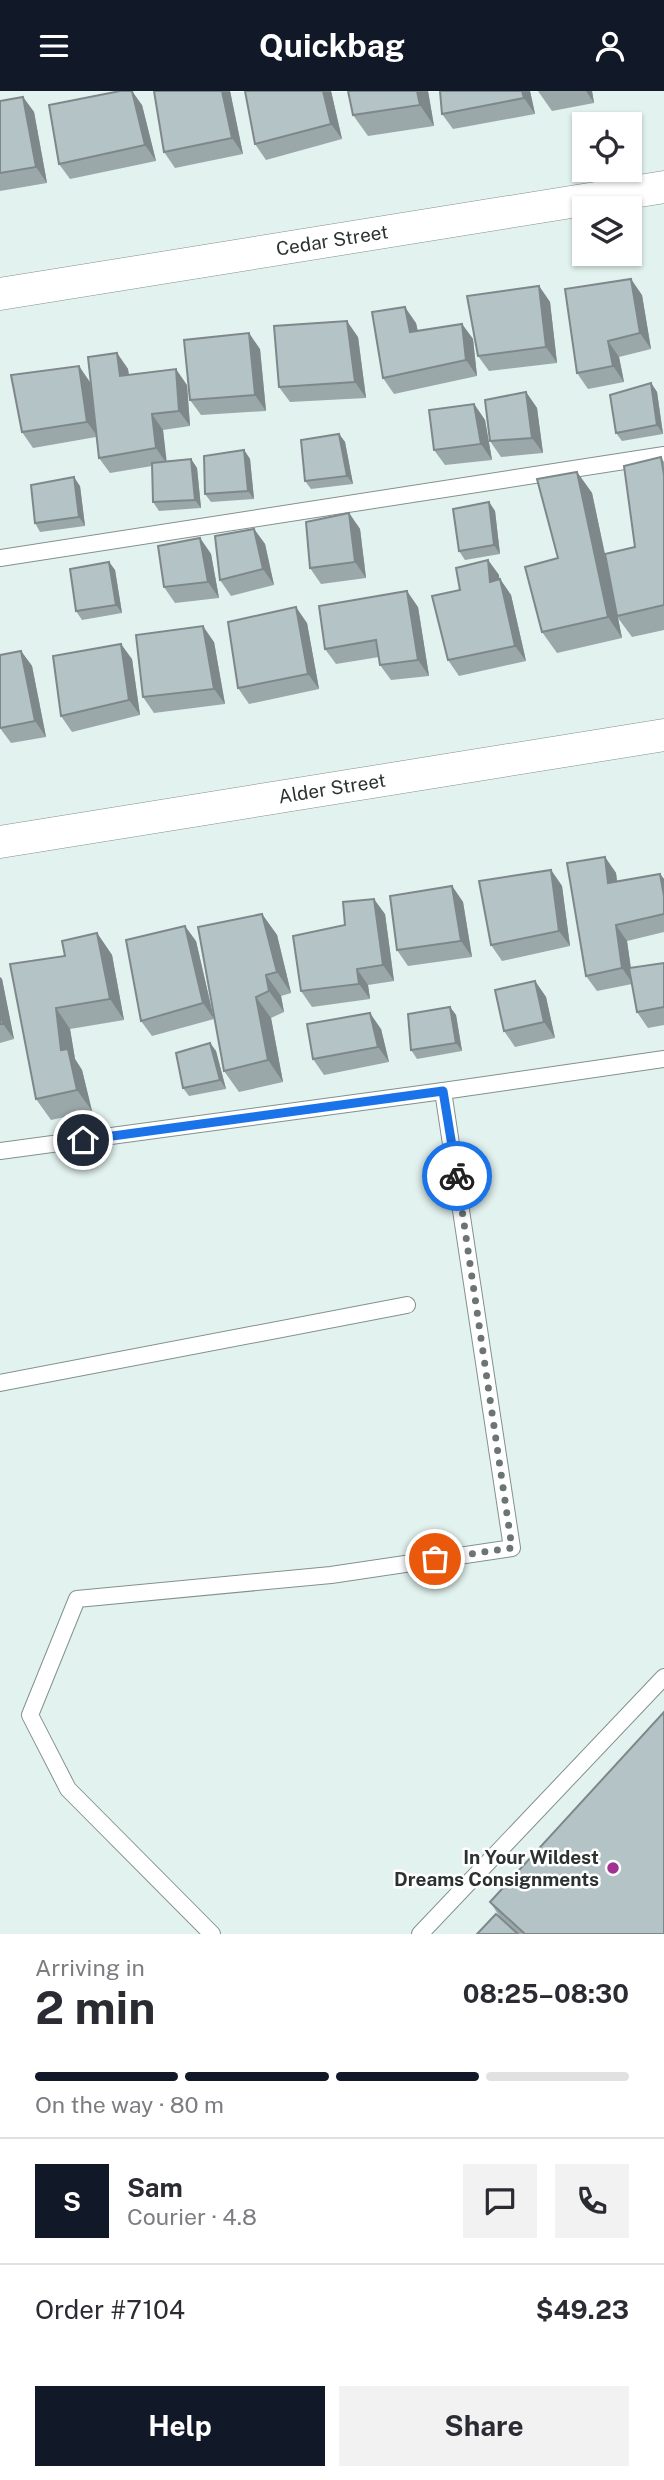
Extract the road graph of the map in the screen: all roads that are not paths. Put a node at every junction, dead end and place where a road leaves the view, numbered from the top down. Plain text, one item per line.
1 (664, 187) edge
2 (0, 294) edge
3 (664, 456) edge
4 (0, 558) edge
5 (664, 735) edge
6 (0, 842) edge
7 (664, 1059) edge
8 (443, 1091) junction
9 (0, 1151) edge
10 (407, 1305) dead end
11 (0, 1383) edge
12 (664, 1677) edge
13 (212, 1934) edge
14 (420, 1934) edge

1 - 2 street, Cedar Street
3 - 4 lane
5 - 6 street, Alder Street
7 - 8 lane
8 - 9 lane
8 - 13 lane
10 - 11 lane
12 - 14 lane

